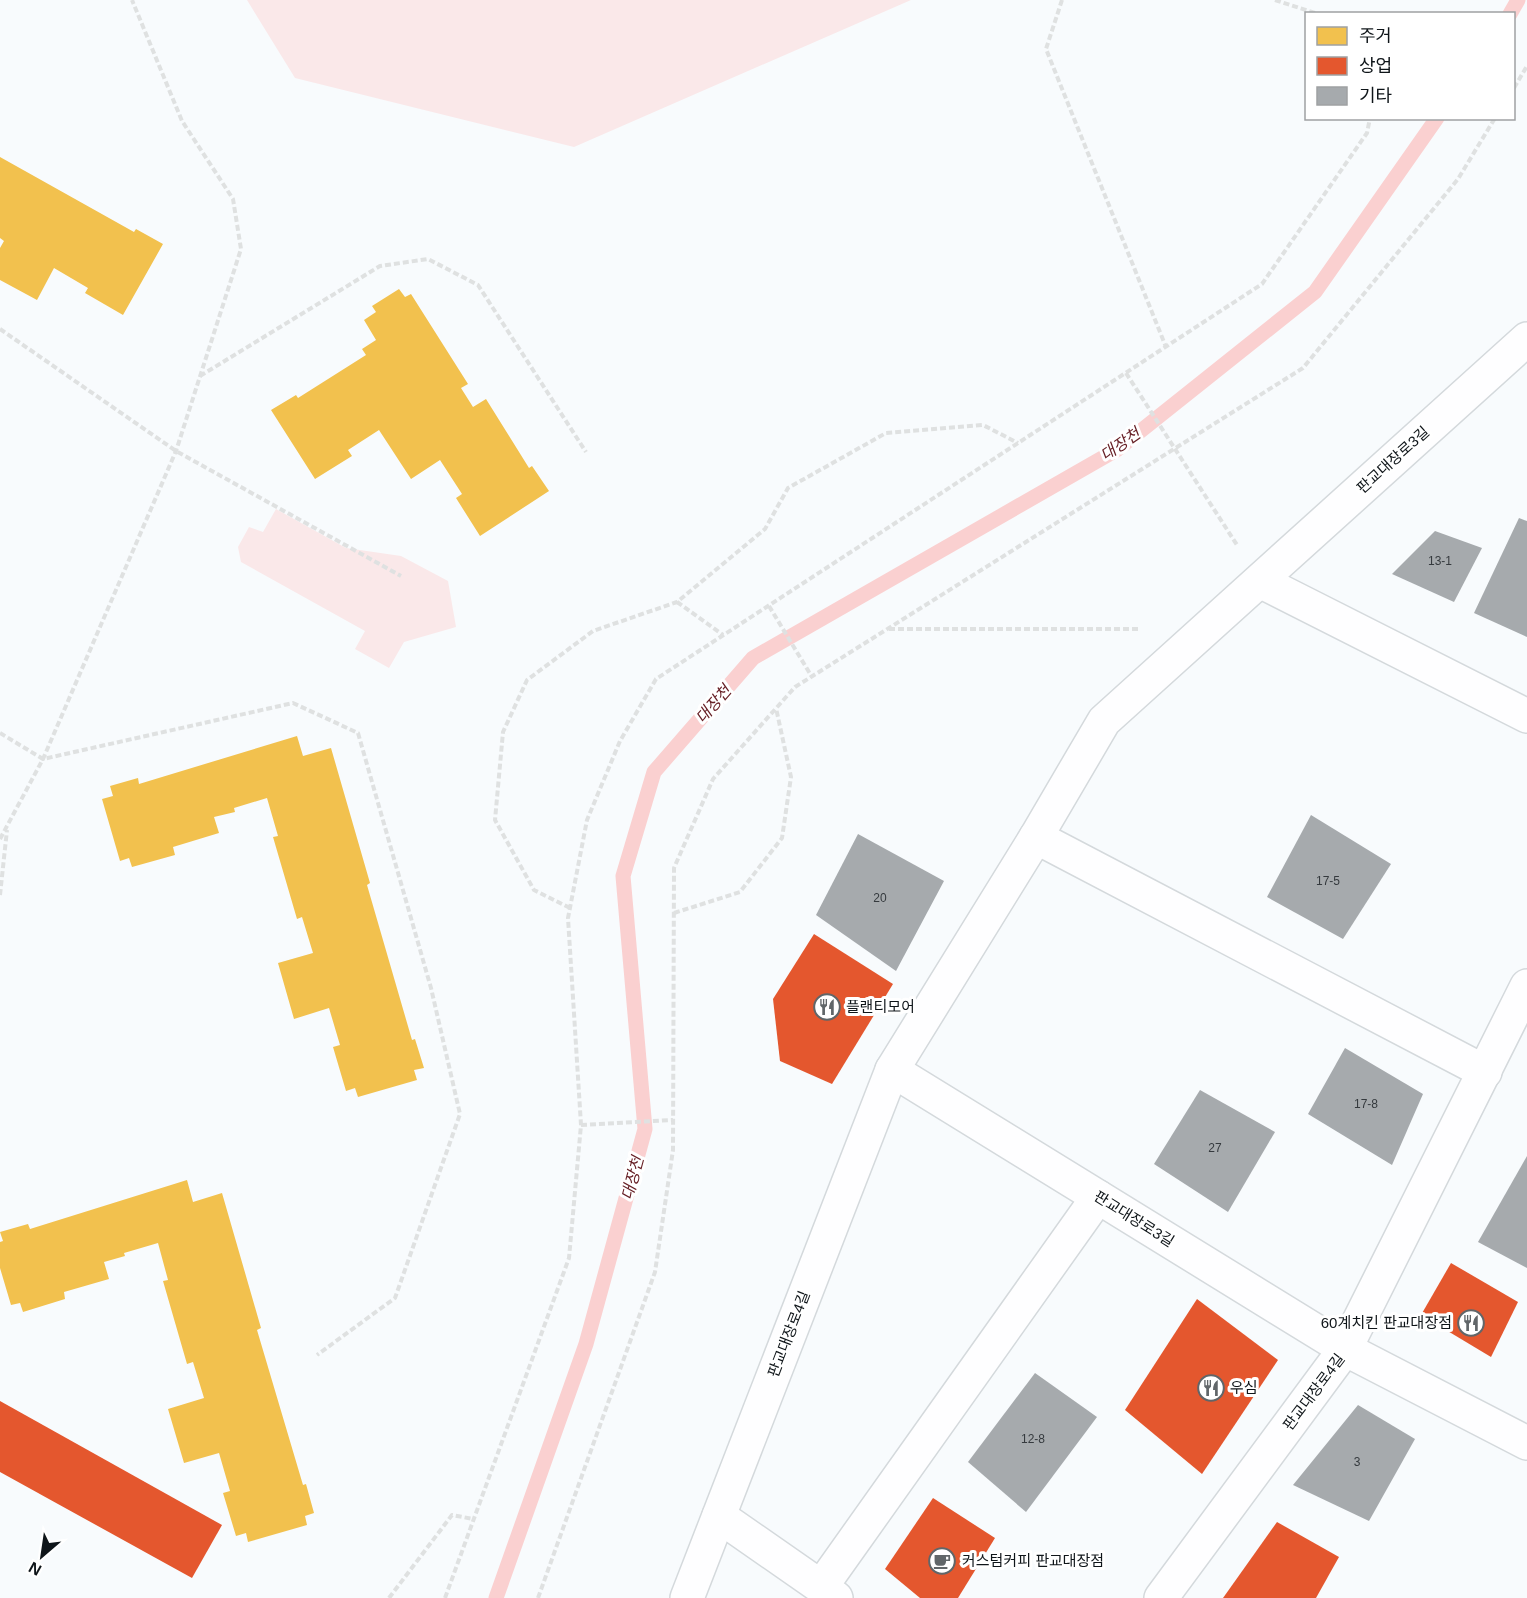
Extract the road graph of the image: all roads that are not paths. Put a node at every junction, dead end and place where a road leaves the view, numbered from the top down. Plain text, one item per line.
1 (1527, 339) edge
2 (1260, 581) junction
3 (1527, 716) edge
4 (1036, 837) junction
5 (1527, 986) edge
6 (892, 1070) junction
7 (1485, 1072) junction
8 (1098, 1197) junction
9 (1345, 1349) junction
10 (1527, 1443) edge
11 (719, 1516) junction
12 (829, 1593) edge
13 (687, 1598) edge
14 (1161, 1598) edge

1 - 2 street, 판교대장로3길
2 - 3 street
2 - 4 street, 판교대장로3길
4 - 6 street, 판교대장로3길
4 - 7 street
5 - 7 street
6 - 8 street, 판교대장로3길
6 - 11 street, 판교대장로4길
7 - 9 street
8 - 9 street, 판교대장로3길
8 - 12 street
9 - 10 street, 판교대장로4길
9 - 14 street, 판교대장로4길
11 - 12 street
11 - 13 street, 판교대장로4길

